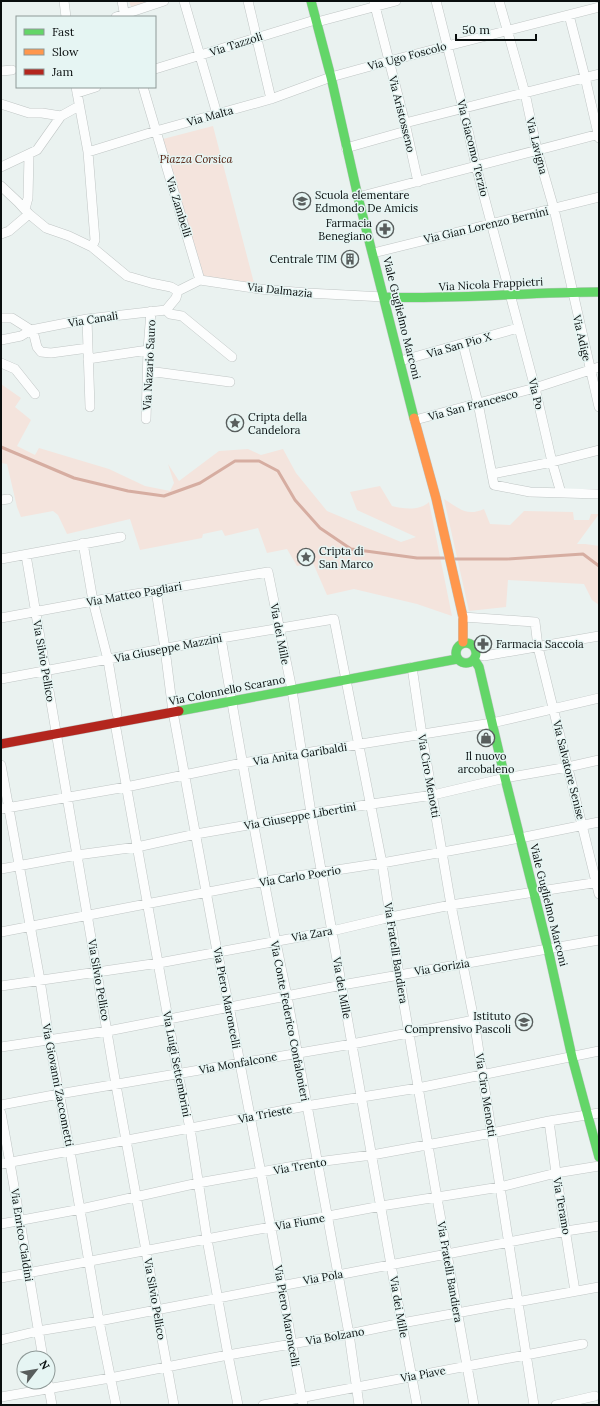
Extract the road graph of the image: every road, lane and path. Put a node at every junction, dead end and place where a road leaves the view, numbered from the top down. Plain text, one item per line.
1 (64, 1) edge
2 (122, 1) edge
3 (164, 1) edge
4 (184, 1) edge
5 (248, 1) edge
6 (311, 1) edge
7 (396, 1) edge
8 (436, 1) edge
9 (499, 1) edge
10 (374, 4) edge
11 (599, 7) edge
12 (569, 15) junction
13 (66, 16) edge
14 (122, 16) edge
15 (317, 22) junction
16 (507, 30) junction
17 (257, 37) junction
18 (448, 45) junction
19 (199, 56) junction
20 (389, 61) junction
21 (156, 69) edge
22 (12, 70) dead end
23 (1, 71) edge
24 (599, 74) edge
25 (331, 77) junction
26 (585, 77) junction
27 (89, 88) edge
28 (143, 88) edge
29 (76, 90) edge
30 (525, 93) junction
31 (271, 99) junction
32 (1, 104) edge
33 (79, 106) junction
34 (463, 108) junction
35 (217, 114) junction
36 (61, 116) junction
37 (406, 127) junction
38 (156, 131) junction
39 (599, 136) edge
40 (346, 148) junction
41 (538, 150) junction
42 (88, 152) junction
43 (29, 155) junction
44 (476, 166) junction
45 (1, 167) edge
46 (418, 182) junction
47 (1, 186) edge
48 (358, 197) junction
49 (599, 197) edge
50 (554, 209) junction
51 (27, 212) junction
52 (492, 223) junction
53 (1, 234) edge
54 (92, 247) junction
55 (373, 253) junction
56 (200, 280) junction
57 (178, 290) junction
58 (572, 292) junction
59 (599, 292) edge
60 (511, 294) junction
61 (384, 297) junction
62 (166, 310) junction
63 (151, 311) junction
64 (1, 318) edge
65 (87, 319) junction
66 (518, 328) junction
67 (31, 330) junction
68 (1, 340) edge
69 (463, 344) junction
70 (88, 348) junction
71 (148, 350) junction
72 (232, 357) dead end
73 (88, 359) junction
74 (400, 361) junction
75 (1, 363) edge
76 (599, 367) edge
77 (590, 370) junction
78 (148, 371) junction
79 (230, 382) dead end
80 (535, 388) junction
81 (35, 394) dead end
82 (478, 403) junction
83 (90, 407) dead end
84 (599, 407) edge
85 (146, 418) dead end
86 (415, 420) junction
87 (599, 450) edge
88 (552, 462) junction
89 (492, 474) junction
90 (561, 493) junction
91 (599, 494) edge
92 (121, 537) dead end
93 (83, 543) junction
94 (26, 555) junction
95 (1, 558) edge
96 (268, 572) joint
97 (156, 590) junction
98 (93, 601) junction
99 (36, 612) junction
100 (463, 617) junction
101 (1, 618) edge
102 (334, 619) joint
103 (279, 629) junction
104 (599, 636) edge
105 (221, 638) junction
106 (463, 642) junction
107 (538, 647) junction
108 (165, 649) junction
109 (475, 657) junction
110 (457, 659) junction
111 (108, 660) junction
112 (412, 667) junction
113 (46, 672) junction
114 (1, 679) edge
115 (346, 680) junction
116 (292, 690) junction
117 (599, 698) edge
118 (232, 701) junction
119 (554, 708) junction
120 (173, 712) junction
121 (116, 718) junction
122 (492, 723) junction
123 (56, 734) junction
124 (422, 735) junction
125 (1, 744) edge
126 (358, 745) junction
127 (302, 754) junction
128 (599, 760) edge
129 (242, 763) junction
130 (1, 765) edge
131 (568, 767) junction
132 (185, 775) junction
133 (505, 778) junction
134 (126, 787) junction
135 (433, 795) junction
136 (67, 797) junction
137 (370, 805) junction
138 (5, 809) edge
139 (311, 813) junction
140 (599, 822) edge
141 (254, 824) junction
142 (582, 826) junction
143 (196, 834) junction
144 (520, 838) junction
145 (137, 847) junction
146 (443, 852) junction
147 (78, 855) junction
148 (382, 863) junction
149 (19, 866) junction
150 (1, 869) edge
151 (322, 872) junction
152 (265, 881) junction
153 (598, 882) edge
154 (533, 892) junction
155 (206, 893) junction
156 (599, 894) edge
157 (148, 903) junction
158 (451, 905) junction
159 (87, 916) junction
160 (391, 917) junction
161 (30, 926) junction
162 (332, 931) junction
163 (1, 932) edge
164 (275, 940) junction
165 (599, 940) edge
166 (548, 949) junction
167 (217, 951) junction
168 (159, 963) junction
169 (462, 964) junction
170 (97, 972) junction
171 (399, 974) junction
172 (40, 980) junction
173 (342, 985) junction
174 (1, 986) edge
175 (287, 996) junction
176 (229, 1006) junction
177 (168, 1019) junction
178 (474, 1020) junction
179 (108, 1031) junction
180 (409, 1033) junction
181 (49, 1039) junction
182 (352, 1044) junction
183 (1, 1047) edge
184 (599, 1051) edge
185 (297, 1053) junction
186 (572, 1058) junction
187 (239, 1063) junction
188 (178, 1074) junction
189 (483, 1075) junction
190 (116, 1085) junction
191 (418, 1088) junction
192 (59, 1094) junction
193 (362, 1098) junction
194 (1, 1105) edge
195 (306, 1106) junction
196 (1, 1112) edge
197 (599, 1113) edge
198 (588, 1115) junction
199 (250, 1116) junction
200 (550, 1121) junction
201 (190, 1128) junction
202 (492, 1134) junction
203 (127, 1140) junction
204 (428, 1145) junction
205 (70, 1151) junction
206 (372, 1155) junction
207 (599, 1157) edge
208 (317, 1162) junction
209 (6, 1163) edge
210 (599, 1166) edge
211 (261, 1173) junction
212 (556, 1173) junction
213 (198, 1183) junction
214 (500, 1187) junction
215 (136, 1196) junction
216 (437, 1198) junction
217 (381, 1206) junction
218 (81, 1209) junction
219 (327, 1217) junction
220 (21, 1220) junction
221 (1, 1224) edge
222 (599, 1226) edge
223 (271, 1227) junction
224 (566, 1231) junction
225 (207, 1239) junction
226 (509, 1242) junction
227 (146, 1250) junction
228 (448, 1253) junction
229 (90, 1262) junction
230 (391, 1265) junction
231 (28, 1273) junction
232 (338, 1275) junction
233 (1, 1278) edge
234 (281, 1285) junction
235 (599, 1287) edge
236 (575, 1291) junction
237 (218, 1298) junction
238 (518, 1302) junction
239 (157, 1310) junction
240 (457, 1312) junction
241 (99, 1321) junction
242 (402, 1323) junction
243 (38, 1331) junction
244 (349, 1334) junction
245 (1, 1340) edge
246 (291, 1344) junction
247 (583, 1344) dead end
248 (42, 1350) edge
249 (525, 1354) junction
250 (228, 1355) junction
251 (467, 1366) junction
252 (167, 1367) junction
253 (411, 1376) junction
254 (110, 1378) junction
255 (56, 1384) edge
256 (356, 1387) junction
257 (28, 1390) edge
258 (49, 1390) edge
259 (595, 1396) dead end
260 (1, 1397) edge
261 (302, 1401) edge
262 (52, 1405) edge
263 (116, 1405) edge
264 (174, 1405) edge
265 (238, 1405) edge
266 (263, 1405) edge
267 (359, 1405) edge
268 (417, 1405) edge
269 (474, 1405) edge
270 (534, 1405) edge
271 (556, 1405) edge

1 - 13 street
2 - 14 street
3 - 14 street
4 - 19 street
5 - 17 street
6 - 15 main road, Viale Guglielmo Marconi
7 - 10 street, Via Tazzoli
8 - 18 street, Via Giacomo Terzio
9 - 16 street, Via Lavigna
10 - 15 street, Via Tazzoli
10 - 20 street, Via Aristosseno
11 - 12 street, Via Ugo Foscolo
12 - 16 street, Via Ugo Foscolo
12 - 26 street
15 - 17 street, Via Tazzoli
15 - 25 main road, Viale Guglielmo Marconi
16 - 18 street, Via Ugo Foscolo
16 - 30 street, Via Lavigna
17 - 19 street, Via Tazzoli
17 - 31 street
18 - 20 street, Via Ugo Foscolo
18 - 34 street, Via Giacomo Terzio
19 - 21 street, Via Tazzoli
19 - 35 street
20 - 25 street, Via Ugo Foscolo
20 - 37 street, Via Aristosseno
22 - 23 street
24 - 26 street
25 - 31 street, Via Malta
25 - 40 main road, Viale Guglielmo Marconi
26 - 30 street
26 - 39 street
27 - 29 street
28 - 38 street, Via Zambelli
29 - 33 street
30 - 34 street
30 - 41 street, Via Lavigna
31 - 35 street, Via Malta
32 - 36 street
33 - 36 street
33 - 42 street
34 - 37 street
34 - 44 street, Via Giacomo Terzio
35 - 38 street, Via Malta
36 - 43 street
37 - 40 street
37 - 46 street, Via Aristosseno
38 - 42 street, Via Malta
38 - 56 street, Via Zambelli
39 - 41 street
40 - 48 main road, Viale Guglielmo Marconi
41 - 44 street
41 - 50 street, Via Lavigna
42 - 54 street
43 - 45 street
43 - 51 street
44 - 46 street
44 - 52 street, Via Giacomo Terzio
46 - 48 street
47 - 51 street
48 - 55 main road, Viale Guglielmo Marconi
49 - 50 street, Via Gian Lorenzo Bernini
50 - 52 street, Via Gian Lorenzo Bernini
50 - 58 street, Via Lavigna
51 - 53 street
51 - 54 street
52 - 55 street, Via Gian Lorenzo Bernini
52 - 60 street, Via Giacomo Terzio
54 - 57 street
55 - 61 main road, Viale Guglielmo Marconi
56 - 57 street
56 - 61 street, Via Dalmazia
57 - 62 street
58 - 59 main road, Via Nicola Frappietri
58 - 60 main road, Via Nicola Frappietri
58 - 77 street, Via Adige
60 - 61 main road, Via Nicola Frappietri
60 - 66 street, Via Po
61 - 74 main road, Viale Guglielmo Marconi
62 - 63 street, Via Canali
62 - 72 street
63 - 65 street, Via Canali
63 - 71 street, Via Nazario Sauro
64 - 67 street
65 - 67 street, Via Canali
65 - 70 street
66 - 69 street, Via San Pio X
66 - 80 street, Via Po
67 - 68 street, Via Canali
67 - 70 street
69 - 74 street, Via San Pio X
69 - 82 street
70 - 73 street
71 - 73 street
71 - 78 street, Via Nazario Sauro
73 - 83 street
74 - 86 main road, Viale Guglielmo Marconi
75 - 81 street
76 - 77 street, Via San Francesco
77 - 80 street, Via San Francesco
77 - 84 street, Via Adige
78 - 79 street
78 - 85 street, Via Nazario Sauro
80 - 82 street, Via San Francesco
80 - 88 street, Via Po
82 - 86 street, Via San Francesco
82 - 89 street
86 - 100 main road, Viale Guglielmo Marconi
87 - 88 street
88 - 89 street
88 - 90 street, Via Po
89 - 90 street
90 - 91 street
92 - 93 street
93 - 94 street
93 - 98 street, Via Luigi Settembrini
94 - 95 street
94 - 99 street, Via Silvio Pellico
96 - 97 street, Via Matteo Pagliari
96 - 103 street, Via dei Mille
97 - 98 street, Via Matteo Pagliari
97 - 108 street, Via Piero Maroncelli
98 - 99 street, Via Matteo Pagliari
98 - 111 street, Via Luigi Settembrini
99 - 101 street, Via Matteo Pagliari
99 - 113 street, Via Silvio Pellico
100 - 106 main road, Viale Guglielmo Marconi
100 - 107 street, Via Salvatore Senise
102 - 103 street, Via Giuseppe Mazzini
102 - 115 street, Via Fratelli Bandiera
103 - 105 street, Via Giuseppe Mazzini
103 - 116 street, Via dei Mille
104 - 107 street
105 - 108 street, Via Giuseppe Mazzini
105 - 118 street, Via Conte Federico Confalonieri
106 - 109 main road, Viale Guglielmo Marconi
106 - 110 main road, Viale Guglielmo Marconi
107 - 109 street
107 - 119 street, Via Salvatore Senise
108 - 111 street, Via Giuseppe Mazzini
108 - 120 street, Via Piero Maroncelli
109 - 110 main road
109 - 122 main road, Viale Guglielmo Marconi
110 - 112 main road, Via Colonnello Scarano
111 - 113 street, Via Giuseppe Mazzini
111 - 121 street, Via Luigi Settembrini
112 - 115 main road, Via Colonnello Scarano
112 - 124 street, Via Ciro Menotti
113 - 114 street, Via Giuseppe Mazzini
113 - 123 street, Via Silvio Pellico
115 - 116 main road, Via Colonnello Scarano
115 - 126 street, Via Fratelli Bandiera
116 - 118 main road, Via Colonnello Scarano
116 - 127 street, Via dei Mille
117 - 119 street, Via Anita Garibaldi
118 - 120 main road, Via Colonnello Scarano
118 - 129 street, Via Conte Federico Confalonieri
119 - 122 street, Via Anita Garibaldi
119 - 131 street, Via Salvatore Senise
120 - 121 main road, Via Colonnello Scarano
120 - 132 street, Via Piero Maroncelli
121 - 123 main road, Via Colonnello Scarano
121 - 134 street, Via Luigi Settembrini
122 - 124 street, Via Anita Garibaldi
122 - 133 main road, Viale Guglielmo Marconi
123 - 125 main road, Via Colonnello Scarano
123 - 136 street, Via Silvio Pellico
124 - 126 street, Via Anita Garibaldi
124 - 135 street, Via Ciro Menotti
126 - 127 street, Via Anita Garibaldi
126 - 137 street, Via Fratelli Bandiera
127 - 129 street, Via Anita Garibaldi
127 - 139 street, Via dei Mille
128 - 131 street, Via Giuseppe Libertini
129 - 132 street, Via Anita Garibaldi
129 - 141 street, Via Conte Federico Confalonieri
130 - 138 street, Via Giovanni Zaccometti
131 - 133 street, Via Giuseppe Libertini
131 - 142 street, Via Salvatore Senise
132 - 134 street, Via Anita Garibaldi
132 - 143 street, Via Piero Maroncelli
133 - 135 street, Via Giuseppe Libertini
133 - 144 main road, Viale Guglielmo Marconi
134 - 136 street, Via Anita Garibaldi
134 - 145 street, Via Luigi Settembrini
135 - 137 street, Via Giuseppe Libertini
135 - 146 street, Via Ciro Menotti
136 - 138 street, Via Anita Garibaldi
136 - 147 street, Via Silvio Pellico
137 - 139 street, Via Giuseppe Libertini
137 - 148 street, Via Fratelli Bandiera
138 - 149 street, Via Giovanni Zaccometti
139 - 141 street, Via Giuseppe Libertini
139 - 151 street, Via dei Mille
140 - 142 street, Via Carlo Poerio
141 - 143 street, Via Giuseppe Libertini
141 - 152 street, Via Conte Federico Confalonieri
142 - 144 street, Via Carlo Poerio
142 - 153 street, Via Salvatore Senise
143 - 145 street, Via Giuseppe Libertini
143 - 155 street, Via Piero Maroncelli
144 - 146 street, Via Carlo Poerio
144 - 154 main road, Viale Guglielmo Marconi
145 - 147 street, Via Giuseppe Libertini
145 - 157 street, Via Luigi Settembrini
146 - 148 street, Via Carlo Poerio
146 - 158 street, Via Ciro Menotti
147 - 149 street, Via Giuseppe Libertini
147 - 159 street, Via Silvio Pellico
148 - 151 street, Via Carlo Poerio
148 - 160 street, Via Fratelli Bandiera
149 - 150 street, Via Giuseppe Libertini
149 - 161 street, Via Giovanni Zaccometti
151 - 152 street, Via Carlo Poerio
151 - 162 street, Via dei Mille
152 - 155 street, Via Carlo Poerio
152 - 164 street, Via Conte Federico Confalonieri
153 - 154 street, Via Zara
153 - 156 street, Via Salvatore Senise
154 - 158 street, Via Zara
154 - 166 main road, Viale Guglielmo Marconi
155 - 157 street, Via Carlo Poerio
155 - 167 street, Via Piero Maroncelli
157 - 159 street, Via Carlo Poerio
157 - 168 street, Via Luigi Settembrini
158 - 160 street, Via Zara
158 - 169 street, Via Ciro Menotti
159 - 161 street, Via Carlo Poerio
159 - 170 street, Via Silvio Pellico
160 - 162 street, Via Zara
160 - 171 street, Via Fratelli Bandiera
161 - 163 street, Via Carlo Poerio
161 - 172 street, Via Giovanni Zaccometti
162 - 164 street, Via Zara
162 - 173 street, Via dei Mille
164 - 167 street, Via Zara
164 - 175 street, Via Conte Federico Confalonieri
165 - 166 street, Via Gorizia
166 - 169 street, Via Gorizia
166 - 186 main road, Viale Guglielmo Marconi
167 - 168 street, Via Zara
167 - 176 street, Via Piero Maroncelli
168 - 170 street, Via Zara
168 - 177 street, Via Luigi Settembrini
169 - 171 street, Via Gorizia
169 - 178 street, Via Ciro Menotti
170 - 172 street, Via Zara
170 - 179 street, Via Silvio Pellico
171 - 173 street, Via Gorizia
171 - 180 street, Via Fratelli Bandiera
172 - 174 street, Via Zara
172 - 181 street, Via Giovanni Zaccometti
173 - 175 street, Via Gorizia
173 - 182 street, Via dei Mille
175 - 176 street, Via Gorizia
175 - 185 street, Via Conte Federico Confalonieri
176 - 177 street, Via Gorizia
176 - 187 street, Via Piero Maroncelli
177 - 179 street, Via Gorizia
177 - 188 street, Via Luigi Settembrini
178 - 180 street, Via Monfalcone
178 - 189 street, Via Ciro Menotti
179 - 181 street, Via Gorizia
179 - 190 street, Via Silvio Pellico
180 - 182 street, Via Monfalcone
180 - 191 street, Via Fratelli Bandiera
181 - 183 street, Via Gorizia
181 - 192 street, Via Giovanni Zaccometti
182 - 185 street, Via Monfalcone
182 - 193 street, Via dei Mille
184 - 186 street, Via Trieste
185 - 187 street, Via Monfalcone
185 - 195 street, Via Conte Federico Confalonieri
186 - 189 street, Via Trieste
186 - 198 main road, Viale Guglielmo Marconi
187 - 188 street, Via Monfalcone
187 - 199 street, Via Piero Maroncelli
188 - 190 street, Via Monfalcone
188 - 201 street, Via Luigi Settembrini
189 - 191 street, Via Trieste
189 - 202 street, Via Ciro Menotti
190 - 192 street, Via Monfalcone
190 - 203 street, Via Silvio Pellico
191 - 193 street, Via Trieste
191 - 204 street, Via Fratelli Bandiera
192 - 194 street, Via Monfalcone
192 - 205 street, Via Giovanni Zaccometti
193 - 195 street, Via Trieste
193 - 206 street, Via dei Mille
195 - 199 street, Via Trieste
195 - 208 street, Via Conte Federico Confalonieri
196 - 209 street, Via Enrico Cialdini
197 - 198 street, Via Trento
198 - 200 street, Via Trento
198 - 207 main road, Viale Guglielmo Marconi
199 - 201 street, Via Trieste
199 - 211 street, Via Piero Maroncelli
200 - 202 street, Via Trento
200 - 212 street, Via Teramo
201 - 203 street, Via Trieste
201 - 213 street, Via Luigi Settembrini
202 - 204 street, Via Trento
202 - 214 street, Via Ciro Menotti
203 - 205 street, Via Trieste
203 - 215 street, Via Silvio Pellico
204 - 206 street, Via Trento
204 - 216 street, Via Fratelli Bandiera
205 - 209 street, Via Trieste
205 - 218 street, Via Giovanni Zaccometti
206 - 208 street, Via Trento
206 - 217 street, Via dei Mille
208 - 211 street, Via Trento
208 - 219 street, Via Conte Federico Confalonieri
209 - 220 street, Via Enrico Cialdini
210 - 212 street, Via Fiume
211 - 213 street, Via Trento
211 - 223 street, Via Piero Maroncelli
212 - 214 street, Via Fiume
212 - 224 street, Via Teramo
213 - 215 street, Via Trento
213 - 225 street, Via Luigi Settembrini
214 - 216 street, Via Fiume
214 - 226 street, Via Ciro Menotti
215 - 218 street, Via Trento
215 - 227 street, Via Silvio Pellico
216 - 217 street, Via Fiume
216 - 228 street, Via Fratelli Bandiera
217 - 219 street, Via Fiume
217 - 230 street, Via dei Mille
218 - 220 street, Via Trento
218 - 229 street, Via Giovanni Zaccometti
219 - 223 street, Via Fiume
219 - 232 street, Via Conte Federico Confalonieri
220 - 221 street, Via Trento
220 - 231 street, Via Enrico Cialdini
222 - 224 street, Via Pola
223 - 225 street, Via Fiume
223 - 234 street, Via Piero Maroncelli
224 - 226 street, Via Pola
224 - 236 street, Via Teramo
225 - 227 street, Via Fiume
225 - 237 street, Via Luigi Settembrini
226 - 228 street, Via Pola
226 - 238 street, Via Ciro Menotti
227 - 229 street, Via Fiume
227 - 239 street, Via Silvio Pellico
228 - 230 street, Via Pola
228 - 240 street, Via Fratelli Bandiera
229 - 231 street, Via Fiume
229 - 241 street, Via Giovanni Zaccometti
230 - 232 street, Via Pola
230 - 242 street, Via dei Mille
231 - 233 street, Via Fiume
231 - 243 street, Via Enrico Cialdini
232 - 234 street, Via Pola
232 - 244 street, Via Conte Federico Confalonieri
234 - 237 street, Via Pola
234 - 246 street, Via Piero Maroncelli
235 - 236 street, Via Bolzano
236 - 238 street, Via Bolzano
237 - 239 street, Via Pola
237 - 250 street, Via Luigi Settembrini
238 - 240 street, Via Bolzano
238 - 249 street, Via Ciro Menotti
239 - 241 street, Via Pola
239 - 252 street, Via Silvio Pellico
240 - 242 street, Via Bolzano
240 - 251 street, Via Fratelli Bandiera
241 - 243 street, Via Pola
241 - 254 street, Via Giovanni Zaccometti
242 - 244 street, Via Bolzano
242 - 253 street, Via dei Mille
243 - 245 street, Via Pola
243 - 248 street, Via Enrico Cialdini
244 - 246 street, Via Bolzano
244 - 256 street, Via Conte Federico Confalonieri
246 - 250 street, Via Bolzano
246 - 261 street, Via Piero Maroncelli
247 - 249 street, Via Piave
249 - 251 street, Via Piave
249 - 270 street, Via Ciro Menotti
250 - 252 street, Via Bolzano
250 - 265 street, Via Luigi Settembrini
251 - 253 street, Via Piave
251 - 269 street, Via Fratelli Bandiera
252 - 254 street, Via Bolzano
252 - 264 street, Via Silvio Pellico
253 - 256 street, Via Piave
253 - 268 street, Via dei Mille
254 - 255 street, Via Bolzano
254 - 263 street, Via Giovanni Zaccometti
256 - 261 street, Via Piave
256 - 267 street, Via Conte Federico Confalonieri
257 - 260 street, Via Bolzano
258 - 262 street
259 - 271 street
261 - 266 street, Via Piave

